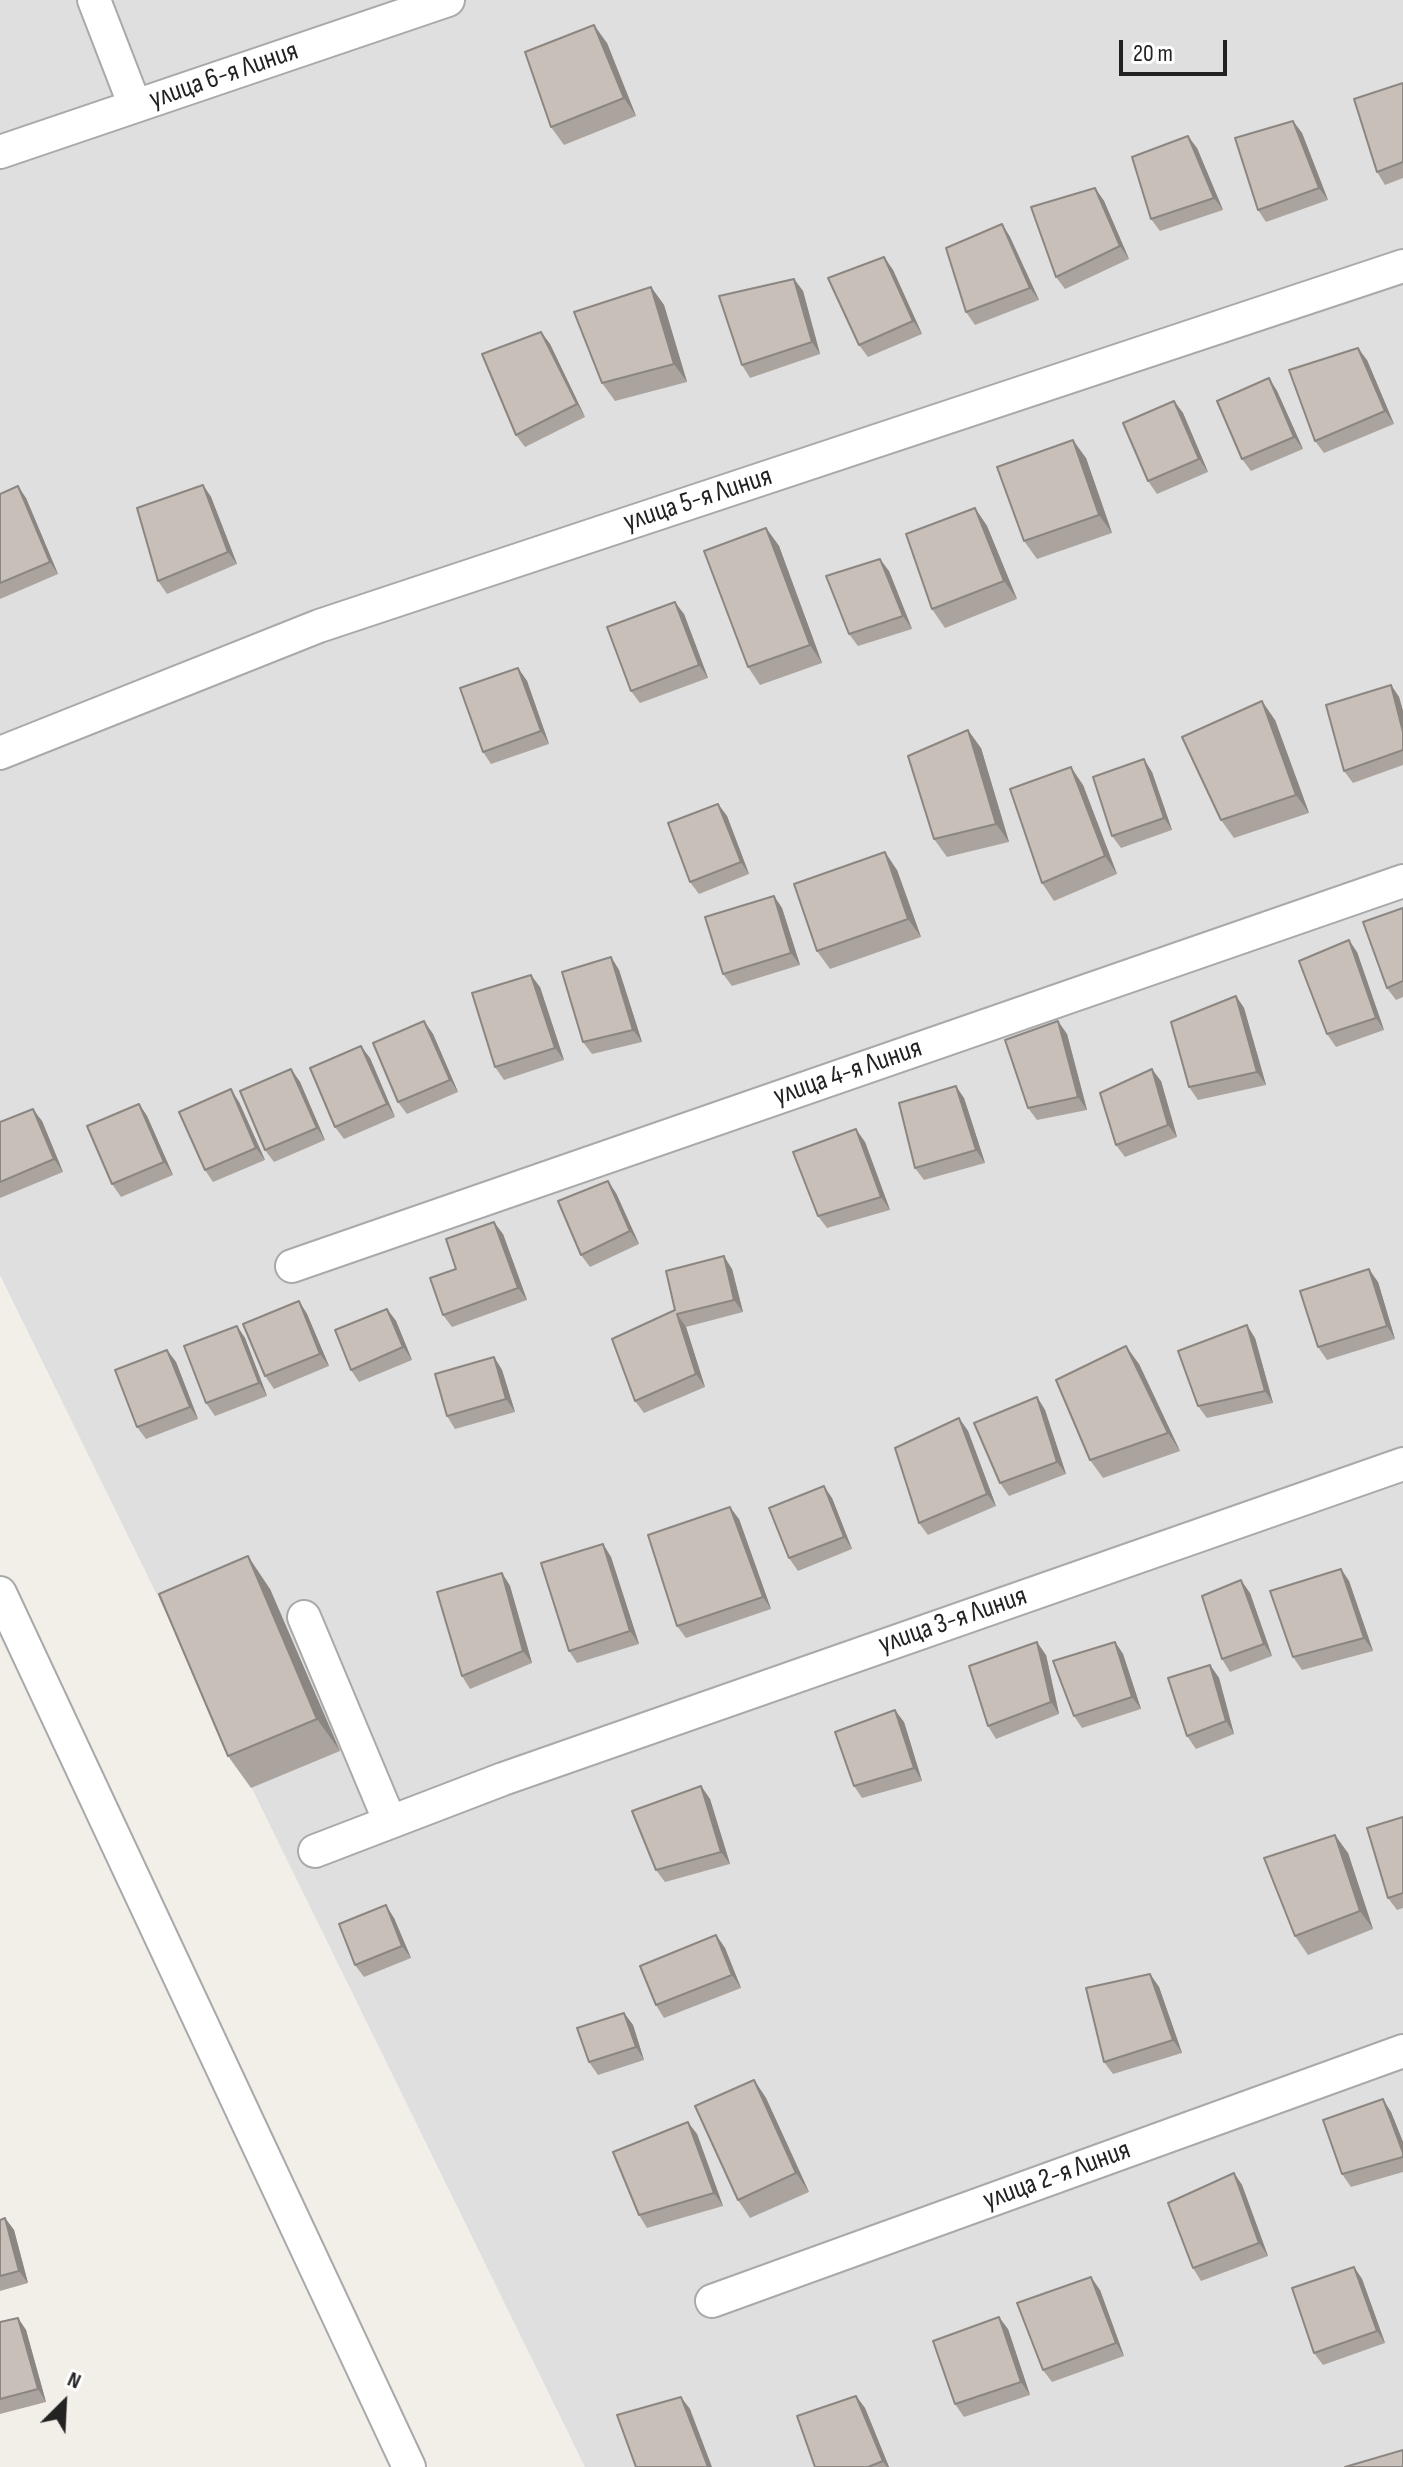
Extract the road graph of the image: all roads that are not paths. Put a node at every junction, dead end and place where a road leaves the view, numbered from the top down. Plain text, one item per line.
1 (94, 0) edge
2 (448, 0) edge
3 (135, 106) junction
4 (0, 152) edge
5 (1403, 266) edge
6 (0, 753) edge
7 (1403, 881) edge
8 (292, 1266) dead end
9 (1403, 1464) edge
10 (0, 1593) edge
11 (304, 1617) dead end
12 (390, 1822) junction
13 (315, 1851) dead end
14 (1403, 2051) edge
15 (712, 2301) dead end
16 (409, 2467) edge

1 - 3 street
2 - 3 street, улица 6-я Линия
3 - 4 street, улица 6-я Линия
5 - 6 street, улица 5-я Линия
7 - 8 street, улица 4-я Линия
9 - 12 street, улица 3-я Линия
10 - 16 street
11 - 12 street
12 - 13 street, улица 3-я Линия
14 - 15 street, улица 2-я Линия

